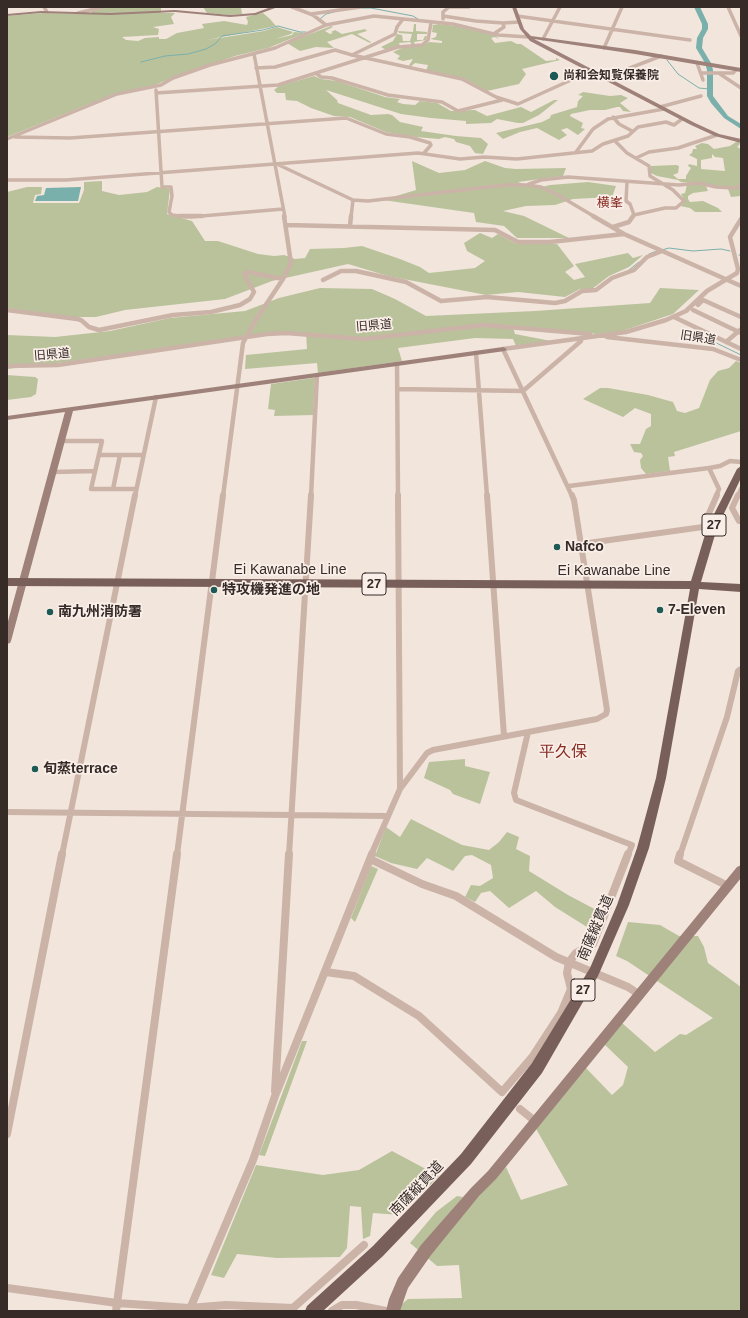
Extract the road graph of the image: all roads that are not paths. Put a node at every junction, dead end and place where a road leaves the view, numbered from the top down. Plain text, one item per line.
1 (44, 7) edge
2 (103, 7) edge
3 (276, 7) edge
4 (292, 7) edge
5 (449, 7) edge
6 (469, 7) edge
7 (514, 7) edge
8 (560, 7) edge
9 (622, 7) edge
10 (728, 7) edge
11 (361, 8) edge
12 (47, 12) junction
13 (78, 13) junction
14 (368, 13) dead end
15 (311, 14) junction
16 (7, 15) edge
17 (374, 16) junction
18 (444, 16) junction
19 (518, 19) junction
20 (403, 20) junction
21 (553, 21) junction
22 (431, 23) junction
23 (443, 23) junction
24 (504, 23) junction
25 (326, 25) junction
26 (612, 29) junction
27 (495, 33) dead end
28 (741, 36) edge
29 (528, 37) junction
30 (543, 39) junction
31 (690, 40) dead end
32 (604, 48) junction
33 (254, 54) junction
34 (352, 55) junction
35 (661, 56) junction
36 (365, 58) junction
37 (699, 64) junction
38 (256, 68) junction
39 (738, 70) edge
40 (591, 71) junction
41 (702, 73) junction
42 (317, 74) junction
43 (720, 74) junction
44 (604, 78) junction
45 (703, 80) dead end
46 (259, 86) junction
47 (157, 87) junction
48 (741, 88) edge
49 (156, 93) junction
50 (701, 96) dead end
51 (502, 100) junction
52 (662, 108) junction
53 (613, 118) junction
54 (682, 119) junction
55 (266, 123) junction
56 (632, 131) junction
57 (159, 132) junction
58 (718, 135) junction
59 (9, 138) edge
60 (741, 140) edge
61 (615, 141) junction
62 (576, 152) junction
63 (424, 153) junction
64 (636, 158) junction
65 (276, 165) junction
66 (161, 173) junction
67 (7, 180) edge
68 (627, 182) junction
69 (660, 183) junction
70 (527, 185) junction
71 (741, 186) edge
72 (353, 200) junction
73 (283, 209) junction
74 (634, 215) junction
75 (741, 219) edge
76 (286, 225) junction
77 (350, 226) junction
78 (613, 226) junction
79 (624, 234) junction
80 (660, 250) junction
81 (735, 256) junction
82 (741, 256) edge
83 (283, 279) junction
84 (323, 280) dead end
85 (728, 280) junction
86 (741, 286) edge
87 (7, 310) edge
88 (693, 310) junction
89 (741, 317) edge
90 (676, 318) junction
91 (740, 331) edge
92 (598, 336) junction
93 (246, 338) junction
94 (581, 338) junction
95 (726, 342) junction
96 (503, 349) junction
97 (741, 349) edge
98 (476, 353) junction
99 (741, 360) edge
100 (397, 364) junction
101 (7, 366) edge
102 (317, 375) junction
103 (237, 386) junction
104 (398, 389) junction
105 (479, 390) junction
106 (523, 391) junction
107 (156, 398) junction
108 (70, 410) junction
109 (7, 418) edge
110 (61, 441) junction
111 (99, 455) junction
112 (120, 455) junction
113 (143, 455) junction
114 (741, 462) edge
115 (709, 468) junction
116 (741, 469) edge
117 (95, 471) junction
118 (53, 472) junction
119 (569, 486) junction
120 (113, 489) junction
121 (136, 489) junction
122 (741, 489) edge
123 (740, 523) edge
124 (581, 544) junction
125 (7, 582) edge
126 (23, 582) junction
127 (117, 582) junction
128 (211, 584) junction
129 (304, 584) junction
130 (399, 584) junction
131 (494, 584) junction
132 (587, 585) junction
133 (695, 585) junction
134 (741, 588) edge
135 (7, 641) edge
136 (741, 669) edge
137 (528, 732) junction
138 (504, 736) junction
139 (400, 790) junction
140 (7, 812) edge
141 (72, 812) junction
142 (182, 814) junction
143 (290, 814) junction
144 (387, 816) junction
145 (370, 858) junction
146 (741, 870) edge
147 (728, 886) junction
148 (569, 962) junction
149 (326, 972) junction
150 (594, 972) junction
151 (640, 995) junction
152 (274, 1096) junction
153 (520, 1109) dead end
154 (535, 1121) junction
155 (7, 1134) edge
156 (364, 1245) dead end
157 (7, 1288) edge
158 (116, 1307) edge
159 (189, 1310) edge
160 (312, 1311) edge
161 (332, 1311) edge
162 (386, 1311) edge
163 (393, 1311) edge

1 - 12 street
2 - 13 street
3 - 13 street
4 - 15 street
5 - 6 street
5 - 18 street
7 - 19 street
8 - 21 street
9 - 26 street
10 - 28 street
11 - 15 street
12 - 13 street
12 - 16 street
14 - 17 street
15 - 25 street
17 - 20 street
17 - 25 street
18 - 23 street
18 - 24 street
19 - 21 street
19 - 24 street
19 - 29 street
20 - 22 street
20 - 34 street
21 - 26 street
21 - 30 street
22 - 23 street
22 - 36 street
23 - 29 street
24 - 27 street
25 - 33 street
26 - 31 street
26 - 32 street
29 - 30 street
29 - 40 street
30 - 32 street
32 - 35 street
33 - 38 street
33 - 47 street
34 - 36 street
34 - 38 street
35 - 37 street
35 - 44 street
36 - 42 street
36 - 51 street
37 - 39 street
37 - 41 street
38 - 46 street
39 - 43 street
40 - 44 street
40 - 51 street
41 - 43 street
41 - 45 street
42 - 46 street
42 - 51 street
43 - 48 street
44 - 52 street
46 - 49 street
46 - 55 street
47 - 49 street
47 - 59 street
49 - 57 street
50 - 52 street
52 - 53 street
52 - 54 street
53 - 56 street
53 - 62 street
54 - 56 street
54 - 58 street
55 - 57 street
55 - 63 street
55 - 65 street
56 - 61 street
57 - 59 street
57 - 66 street
58 - 60 street
58 - 64 street
61 - 62 street
61 - 64 street
62 - 63 street
63 - 65 street
64 - 69 street
65 - 66 street
65 - 72 street
65 - 73 street
66 - 67 street
66 - 73 street
68 - 69 street
68 - 70 street
68 - 74 street
69 - 71 street
69 - 74 street
70 - 72 street
70 - 78 street
72 - 77 street
73 - 76 street
74 - 78 street
75 - 81 street
76 - 77 street
76 - 83 street
77 - 79 street
78 - 79 street
79 - 80 street
80 - 84 street
80 - 85 street
81 - 82 street
81 - 85 street
83 - 87 street
83 - 93 street
85 - 86 street
85 - 90 street
88 - 89 street
88 - 90 street
88 - 91 street
90 - 92 street
90 - 95 street
91 - 95 street
92 - 93 street, 旧県道
92 - 94 street
92 - 99 street, 旧県道
93 - 101 street, 旧県道
93 - 103 street
94 - 96 street
94 - 106 street
95 - 97 street
96 - 98 street
96 - 106 street
98 - 100 street
98 - 105 street
100 - 102 street
100 - 104 street
102 - 103 street
102 - 129 street
103 - 107 street
103 - 128 street
104 - 105 street
104 - 130 street
105 - 106 street
105 - 131 street
106 - 119 street
107 - 108 street
107 - 113 street
108 - 109 street
108 - 110 street
110 - 111 street
110 - 118 street
111 - 112 street
111 - 117 street
112 - 113 street
112 - 120 street
113 - 121 street
114 - 115 street
115 - 119 street
115 - 124 street
116 - 133 main road, 南薩縦貫道 / 27
117 - 118 street
117 - 120 street
118 - 126 street
119 - 124 street
120 - 121 street
121 - 127 street
122 - 123 street
124 - 132 street
125 - 126 main road, Ei Kawanabe Line / 27
126 - 127 main road, Ei Kawanabe Line / 27
126 - 135 street
127 - 128 main road, Ei Kawanabe Line / 27
127 - 141 street
128 - 129 main road, Ei Kawanabe Line / 27
128 - 142 street
129 - 130 main road, Ei Kawanabe Line / 27
129 - 143 street
130 - 131 main road, Ei Kawanabe Line / 27
130 - 139 street
131 - 132 main road, Ei Kawanabe Line / 27
131 - 138 street
132 - 133 main road, Ei Kawanabe Line / 27
132 - 137 street
133 - 134 main road, Ei Kawanabe Line / 27
133 - 150 main road, 南薩縦貫道 / 27
136 - 147 street
137 - 138 street
137 - 148 street
138 - 139 street
139 - 144 street
140 - 141 street
141 - 142 street
141 - 155 street
142 - 143 street
142 - 158 street
143 - 144 street
143 - 152 street
144 - 145 street
145 - 148 street
145 - 149 street
146 - 147 street
147 - 151 street
148 - 149 street
148 - 150 street
149 - 152 street
150 - 151 street
150 - 160 main road, 南薩縦貫道 / 27
151 - 154 street
152 - 159 street
153 - 154 street
154 - 163 street
156 - 159 street
157 - 158 street
158 - 159 street
161 - 162 street

